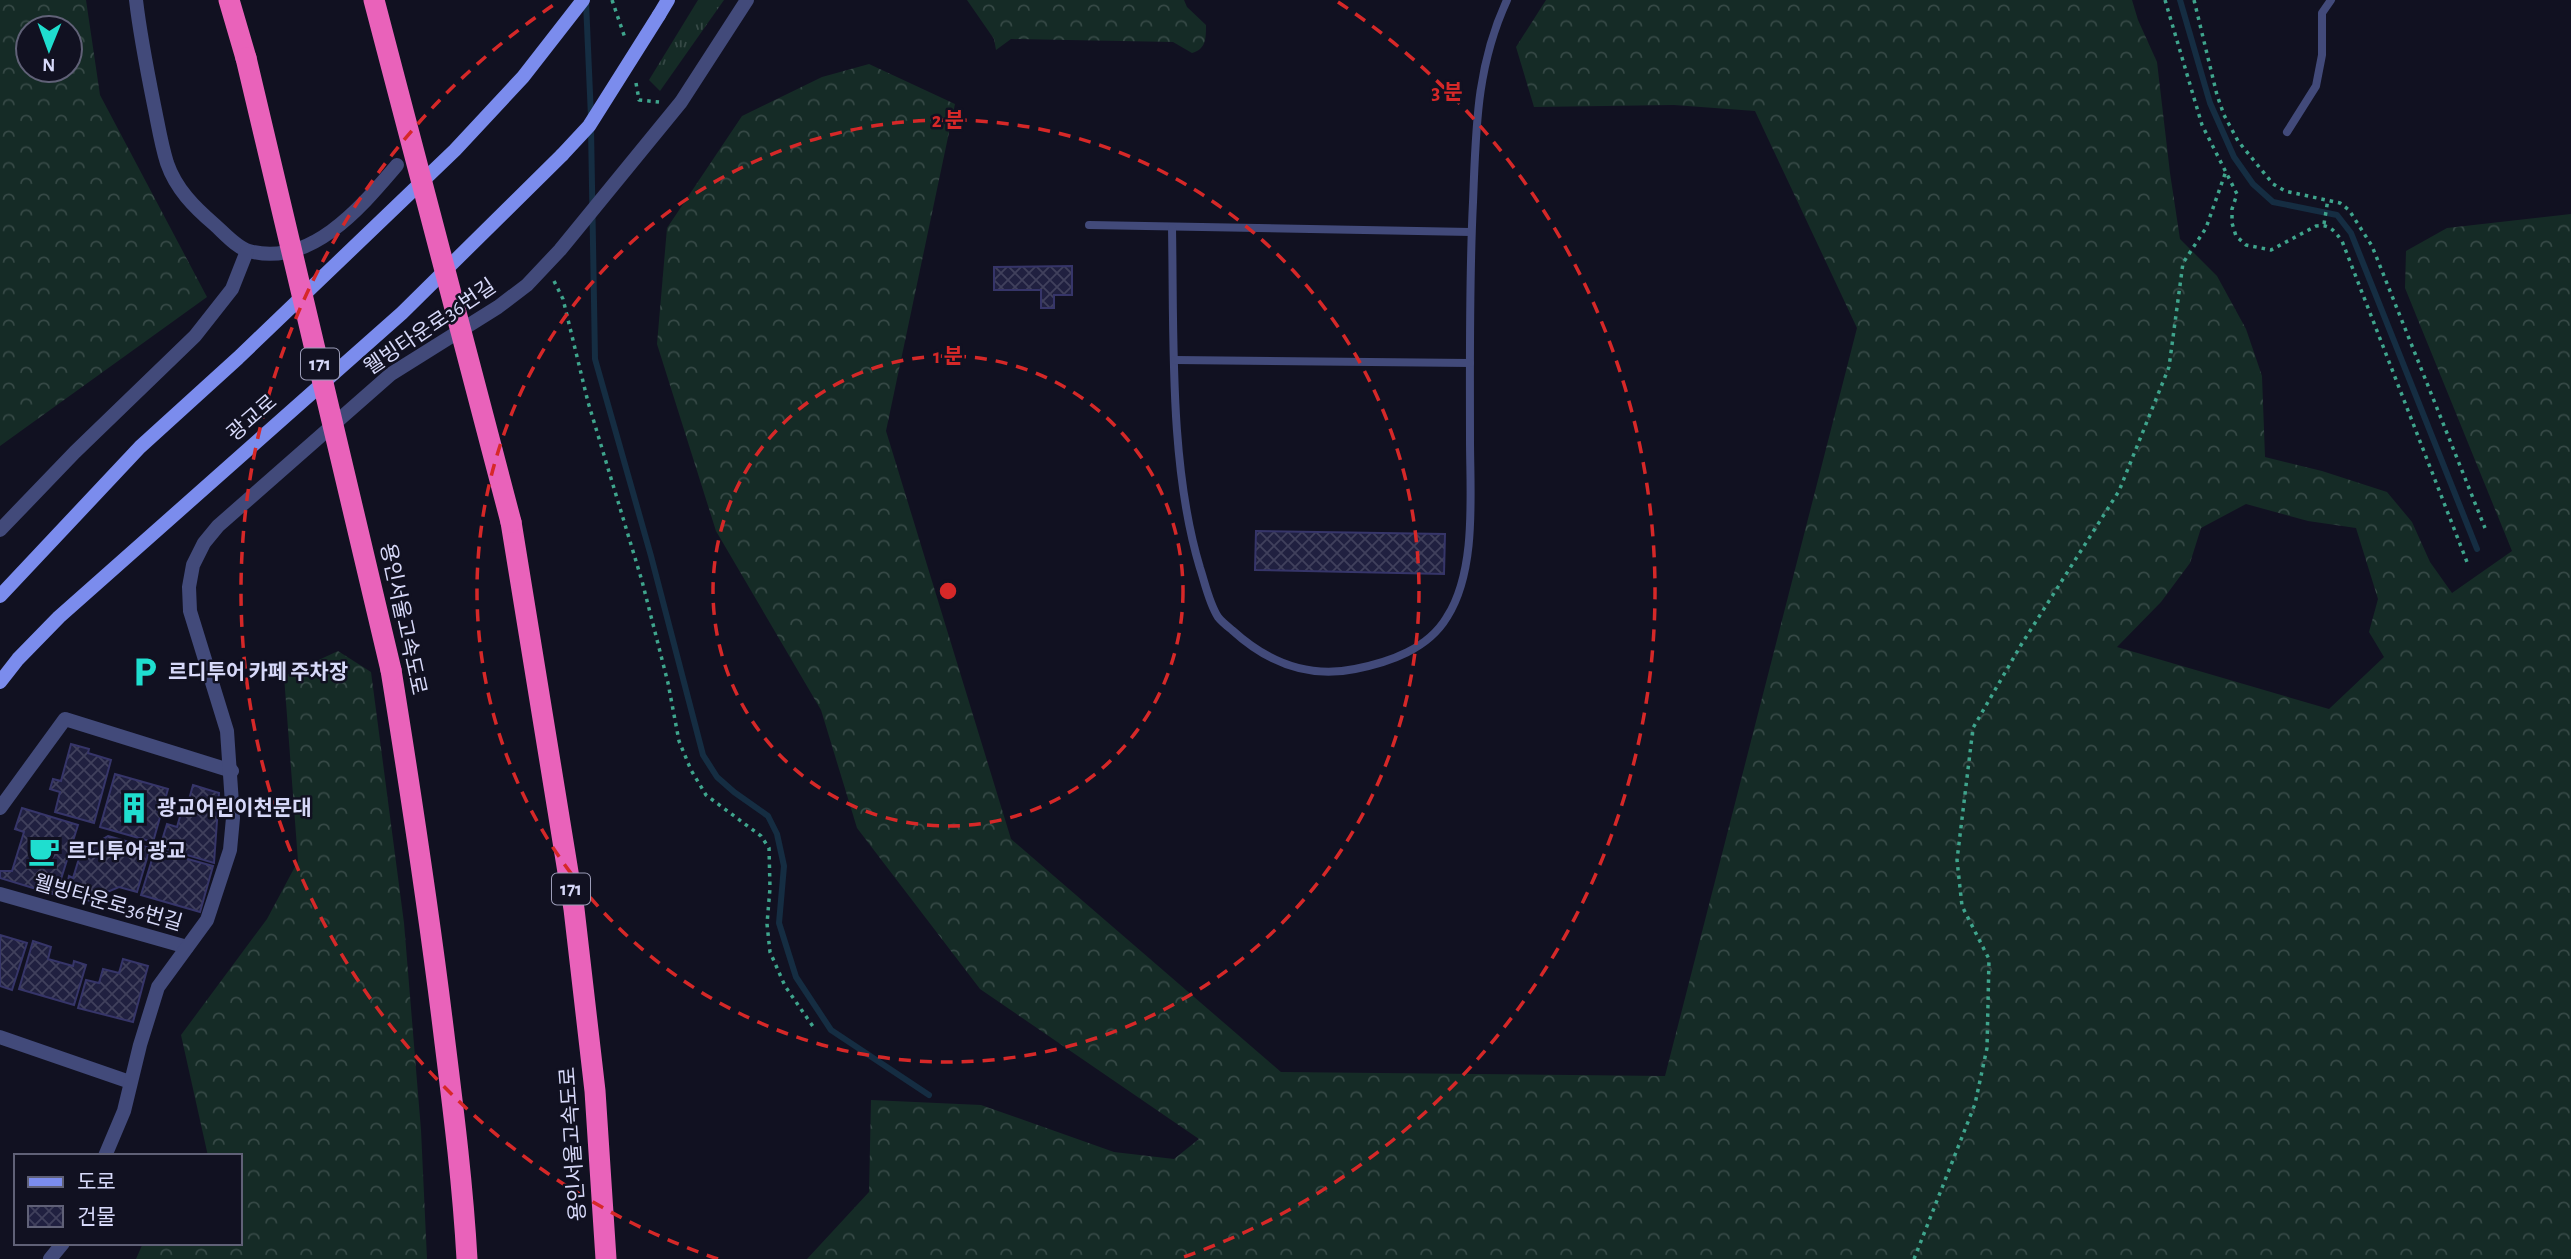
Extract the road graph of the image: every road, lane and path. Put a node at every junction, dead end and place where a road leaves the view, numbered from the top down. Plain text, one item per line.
1 (136, 0) edge
2 (229, 0) edge
3 (374, 0) edge
4 (583, 0) edge
5 (668, 0) edge
6 (747, 0) edge
7 (1507, 0) edge
8 (2165, 0) edge
9 (2194, 0) edge
10 (2331, 0) edge
11 (2287, 132) dead end
12 (397, 165) dead end
13 (2226, 171) junction
14 (2328, 199) junction
15 (1089, 225) dead end
16 (2324, 225) junction
17 (1172, 228) junction
18 (1471, 232) junction
19 (247, 251) junction
20 (544, 266) junction
21 (1174, 360) junction
22 (1470, 363) junction
23 (2485, 528) dead end
24 (0, 530) edge
25 (2468, 562) dead end
26 (0, 596) edge
27 (0, 682) edge
28 (232, 771) junction
29 (0, 808) edge
30 (0, 894) edge
31 (187, 947) junction
32 (814, 1028) dead end
33 (0, 1037) edge
34 (130, 1082) junction
35 (106, 1154) edge
36 (62, 1245) edge
37 (50, 1259) edge
38 (467, 1259) edge
39 (606, 1259) edge
40 (1914, 1259) edge

1 - 19 street
2 - 38 highway, 용인서울고속도로 / 171, bridge
3 - 39 highway, 용인서울고속도로 / 171, bridge
4 - 26 main road
5 - 27 main road, 광교로, bridge
6 - 20 street, 웰빙타운로36번길
7 - 18 lane
8 - 13 path
9 - 14 path
10 - 11 lane
12 - 19 street
13 - 16 path
13 - 40 path
14 - 16 path
14 - 23 path
15 - 17 lane
16 - 25 path
17 - 18 lane
17 - 21 lane
18 - 22 lane
19 - 24 street
20 - 28 street, 웰빙타운로36번길
20 - 32 path
21 - 22 lane
21 - 22 lane
28 - 29 street
28 - 31 street, 웰빙타운로36번길
30 - 31 street, 웰빙타운로36번길
31 - 34 street
33 - 34 street
34 - 35 street
36 - 37 street

